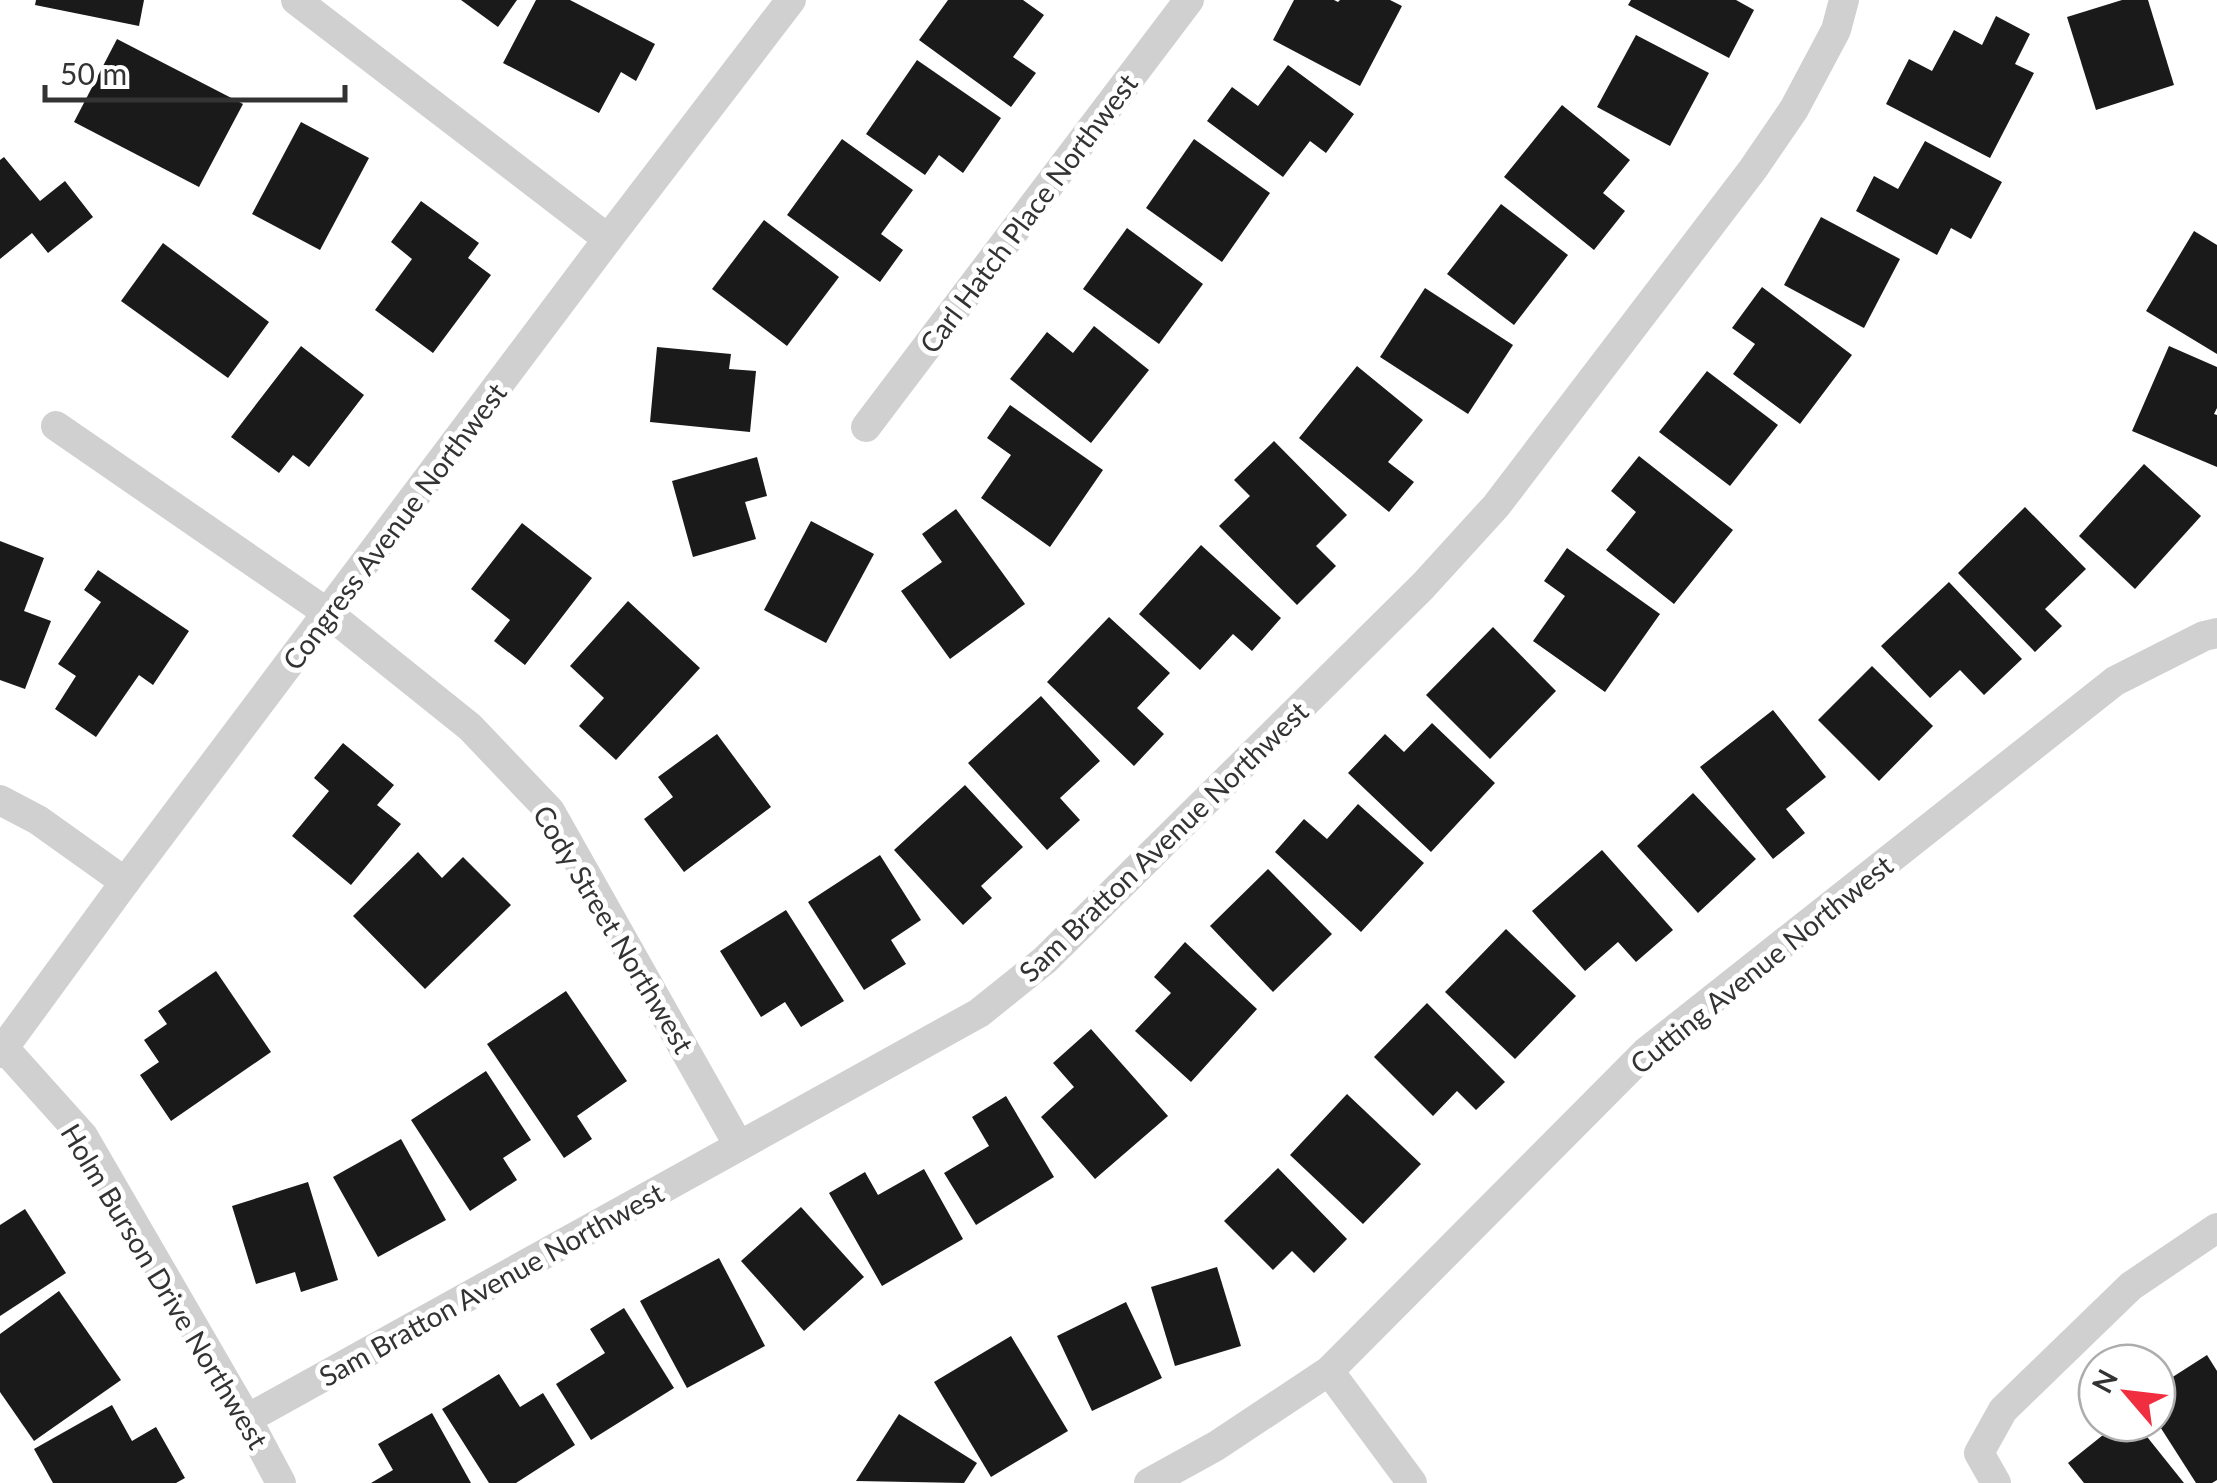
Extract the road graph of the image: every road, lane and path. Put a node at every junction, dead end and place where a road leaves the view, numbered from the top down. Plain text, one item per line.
1 (296, 0) edge
2 (792, 0) edge
3 (1189, 0) edge
4 (1844, 0) edge
5 (608, 239) junction
6 (56, 426) dead end
7 (866, 427) dead end
8 (329, 614) junction
9 (2217, 633) edge
10 (0, 800) edge
11 (125, 882) junction
12 (2, 1050) edge
13 (740, 1146) junction
14 (2217, 1228) edge
15 (1329, 1371) junction
16 (247, 1420) junction
17 (281, 1483) edge
18 (1150, 1483) edge
19 (1412, 1483) edge
20 (1996, 1483) edge

1 - 5 street
2 - 5 street, Congress Avenue Northwest
3 - 7 street, Carl Hatch Place Northwest
4 - 13 street, Sam Bratton Avenue Northwest
5 - 8 street, Congress Avenue Northwest
6 - 8 street, Cody Street Northwest
8 - 11 street, Congress Avenue Northwest
8 - 13 street, Cody Street Northwest
9 - 15 street, Cutting Avenue Northwest
10 - 11 street
11 - 12 street, Congress Avenue Northwest
12 - 16 street, Holm Burson Drive Northwest
13 - 16 street, Sam Bratton Avenue Northwest
14 - 20 street
15 - 18 street, Cutting Avenue Northwest
15 - 19 street
16 - 17 street, Holm Burson Drive Northwest

